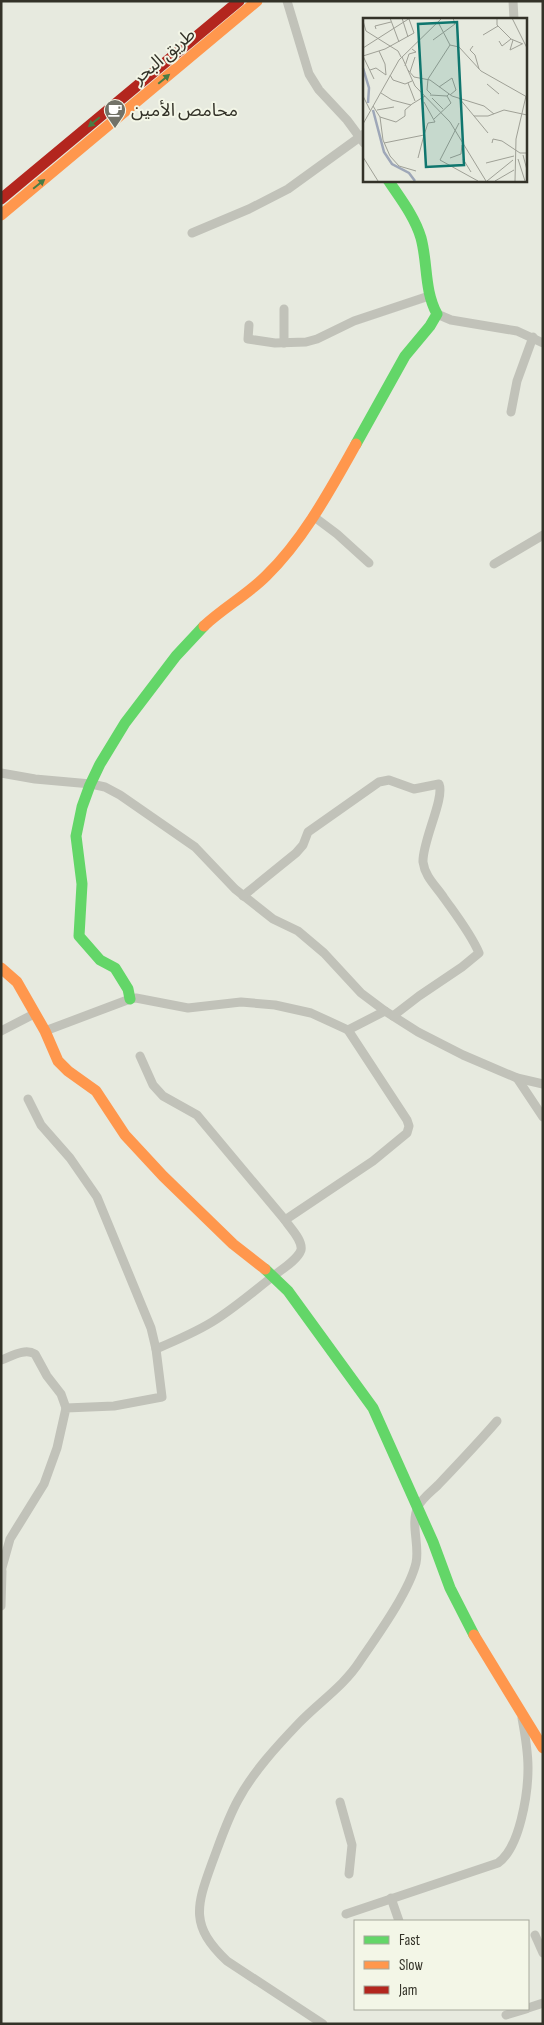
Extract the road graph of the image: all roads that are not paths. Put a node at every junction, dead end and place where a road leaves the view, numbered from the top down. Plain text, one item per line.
1 (239, 1) edge
2 (257, 1) edge
3 (287, 1) edge
4 (513, 1) edge
5 (514, 18) edge
6 (362, 138) edge
7 (389, 181) edge
8 (1, 200) edge
9 (1, 214) edge
10 (192, 233) dead end
11 (429, 296) junction
12 (284, 309) dead end
13 (436, 314) junction
14 (249, 325) dead end
15 (533, 337) junction
16 (284, 343) junction
17 (543, 343) edge
18 (511, 412) dead end
19 (312, 516) junction
20 (543, 535) edge
21 (369, 563) dead end
22 (494, 564) dead end
23 (1, 772) edge
24 (91, 784) junction
25 (242, 896) junction
26 (1, 968) edge
27 (130, 999) junction
28 (385, 1011) junction
29 (34, 1014) junction
30 (393, 1016) junction
31 (348, 1030) junction
32 (1, 1031) edge
33 (44, 1031) junction
34 (140, 1056) dead end
35 (517, 1078) junction
36 (543, 1084) edge
37 (28, 1100) dead end
38 (543, 1117) edge
39 (285, 1220) junction
40 (274, 1276) junction
41 (156, 1349) junction
42 (1, 1360) edge
43 (66, 1408) junction
44 (497, 1421) dead end
45 (418, 1506) junction
46 (2, 1571) edge
47 (1, 1606) edge
48 (522, 1712) junction
49 (543, 1748) edge
50 (340, 1802) dead end
51 (349, 1874) dead end
52 (391, 1898) junction
53 (346, 1914) dead end
54 (399, 1920) edge
55 (535, 1935) dead end
56 (543, 1953) edge
57 (543, 2004) edge
58 (529, 2008) edge
59 (521, 2010) edge
60 (506, 2015) dead end
61 (323, 2024) edge

1 -> 8 main road, طريق البحر
9 -> 2 main road, طريق البحر
3 - 6 street
4 - 5 street
6 - 10 street
7 - 11 main road
11 - 13 main road
11 - 16 street
12 - 16 street
13 - 15 street
13 - 19 main road
14 - 16 street
15 - 17 street
15 - 18 street
19 - 21 street
19 - 24 main road
20 - 22 street
23 - 24 street
24 - 25 street
24 - 27 main road
25 - 28 street
25 - 30 street
26 - 29 main road
27 - 31 street
27 - 33 street
28 - 30 street
28 - 31 street
29 - 32 street
29 - 33 main road
30 - 35 street
31 - 39 street
33 - 40 main road
34 - 39 street
35 - 36 street
35 - 38 street
37 - 41 street
39 - 40 street
40 - 41 street
40 - 45 main road
41 - 43 street
42 - 43 street
43 - 46 street
44 - 45 street
45 - 48 main road
45 - 61 street
46 - 47 street
48 - 49 main road
48 - 52 street
50 - 51 street
52 - 53 street
52 - 54 street
55 - 56 street
57 - 58 street
59 - 60 street

